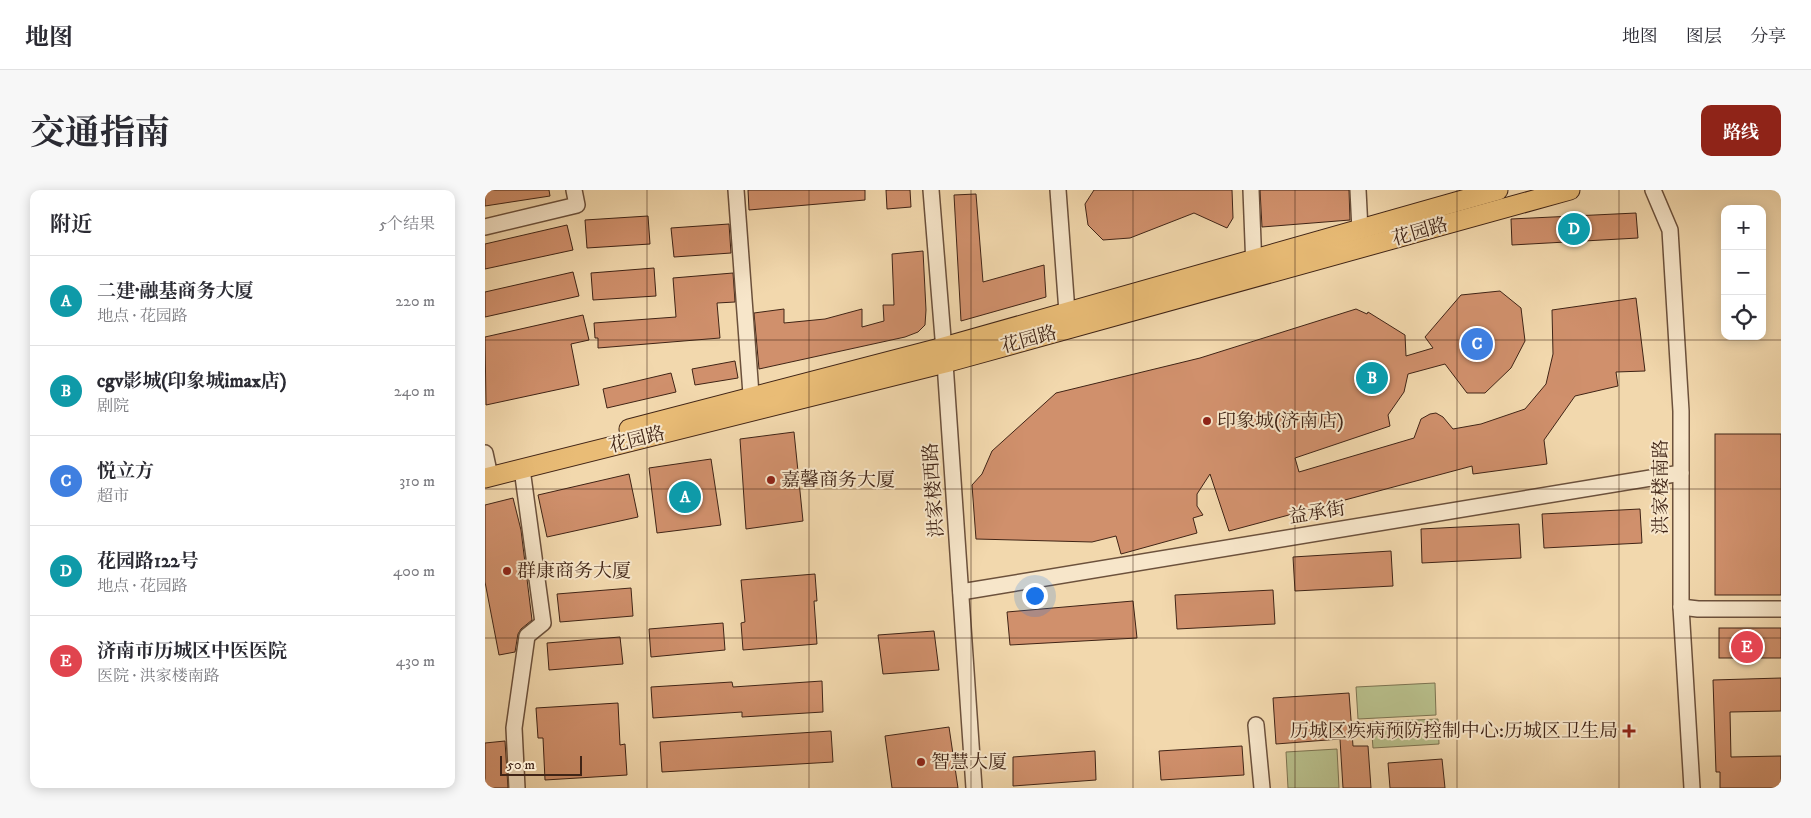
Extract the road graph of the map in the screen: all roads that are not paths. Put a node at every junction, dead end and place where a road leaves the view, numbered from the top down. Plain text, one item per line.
1 (574, 190) edge
2 (736, 190) edge
3 (931, 190) edge
4 (1058, 190) edge
5 (1251, 190) edge
6 (1358, 190) edge
7 (1498, 190) edge
8 (1570, 190) edge
9 (1653, 190) edge
10 (485, 227) edge
11 (1361, 230) junction
12 (1254, 269) junction
13 (1067, 312) junction
14 (945, 355) junction
15 (752, 404) junction
16 (487, 468) edge
17 (522, 469) junction
18 (1681, 473) junction
19 (961, 592) junction
20 (1681, 607) junction
21 (1781, 609) edge
22 (1256, 725) dead end
23 (517, 788) edge
24 (974, 788) edge
25 (1262, 788) edge
26 (1692, 788) edge

1 - 10 street
2 - 15 street
3 - 14 street, 洪家楼西路
4 - 13 street
5 - 12 street
6 - 11 street
7 - 11 main road, 花园路
8 - 12 main road, 花园路
9 - 18 street, 洪家楼南路
11 - 12 main road, 花园路
12 - 13 main road, 花园路
12 - 14 main road, 花园路
13 - 14 main road, 花园路
14 - 15 main road, 花园路
14 - 19 street, 洪家楼西路
15 - 16 main road, 花园路
15 - 17 main road, 花园路
16 - 17 main road, 花园路
17 - 23 street
18 - 19 street, 益承街
18 - 20 street, 洪家楼南路
19 - 24 street, 洪家楼西路
20 - 21 street
20 - 26 street, 洪家楼南路
22 - 25 street

